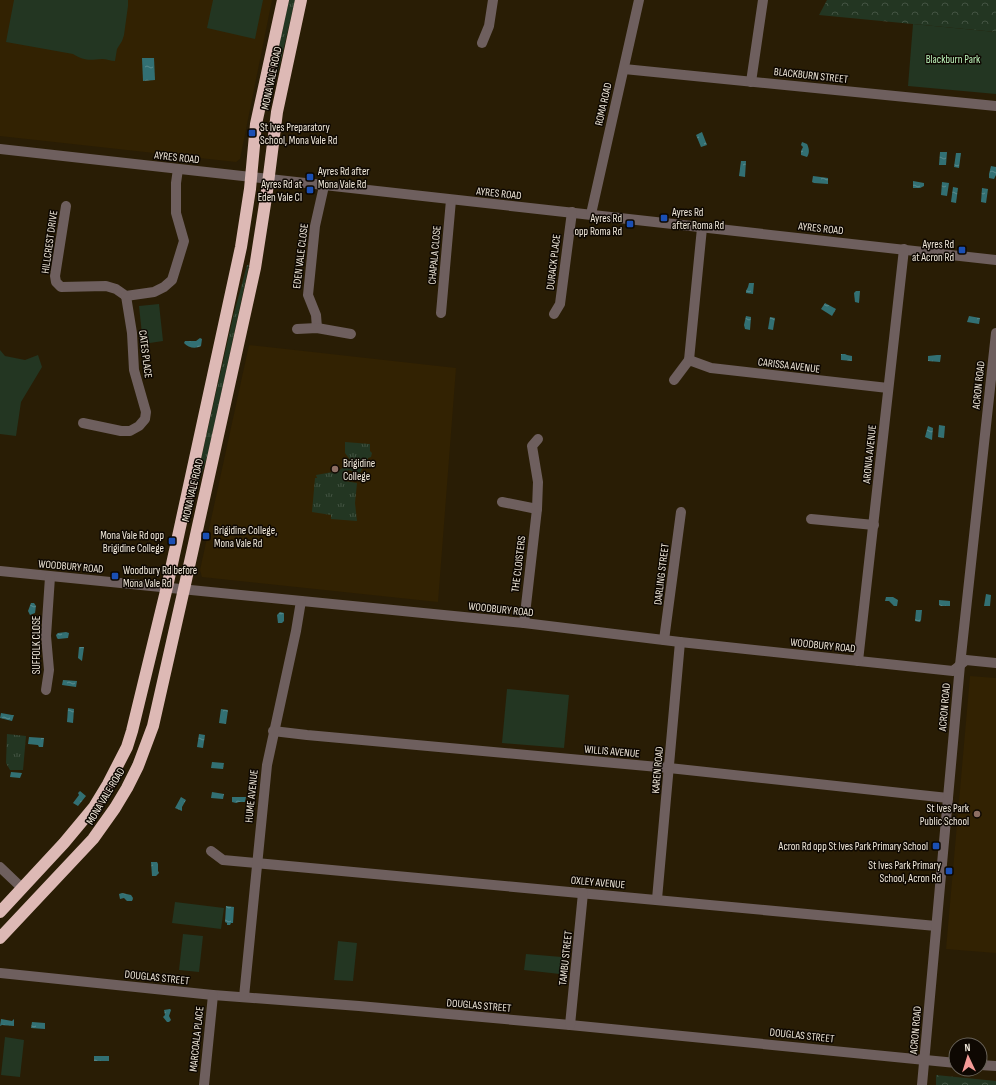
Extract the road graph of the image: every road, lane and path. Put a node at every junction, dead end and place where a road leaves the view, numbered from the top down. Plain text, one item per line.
1 (282, 0) edge
2 (301, 0) edge
3 (493, 0) edge
4 (639, 0) edge
5 (763, 0) edge
6 (482, 43) dead end
7 (624, 69) junction
8 (751, 82) junction
9 (996, 106) edge
10 (0, 149) edge
11 (178, 169) junction
12 (251, 177) junction
13 (268, 179) junction
14 (324, 186) junction
15 (451, 200) junction
16 (66, 206) dead end
17 (572, 212) junction
18 (591, 214) junction
19 (702, 228) junction
20 (904, 249) junction
21 (996, 260) edge
22 (126, 296) junction
23 (441, 313) dead end
24 (554, 314) dead end
25 (317, 328) junction
26 (297, 329) dead end
27 (996, 333) edge
28 (351, 334) dead end
29 (689, 360) junction
30 (674, 380) dead end
31 (888, 388) junction
32 (992, 398) edge
33 (83, 423) dead end
34 (538, 439) dead end
35 (502, 502) dead end
36 (537, 508) junction
37 (681, 512) dead end
38 (811, 519) dead end
39 (874, 524) junction
40 (0, 571) edge
41 (50, 577) junction
42 (167, 587) junction
43 (184, 589) junction
44 (301, 601) junction
45 (524, 623) junction
46 (664, 640) junction
47 (680, 642) junction
48 (858, 661) junction
49 (996, 663) edge
50 (960, 665) junction
51 (46, 690) dead end
52 (273, 731) junction
53 (669, 768) junction
54 (948, 798) junction
55 (211, 851) dead end
56 (257, 864) junction
57 (0, 867) edge
58 (22, 888) junction
59 (583, 893) junction
60 (657, 900) junction
61 (0, 912) edge
62 (936, 926) junction
63 (0, 938) edge
64 (0, 973) edge
65 (213, 995) junction
66 (244, 997) junction
67 (570, 1024) junction
68 (924, 1060) junction
69 (948, 1062) edge
70 (204, 1085) edge
71 (922, 1085) edge

1 - 12 highway, MONA VALE ROAD
2 - 13 highway, MONA VALE ROAD
3 - 6 street
4 - 7 street, ROMA ROAD
5 - 8 street
7 - 8 street, BLACKBURN STREET
7 - 18 street, ROMA ROAD
8 - 9 street, BLACKBURN STREET
10 - 11 street, AYRES ROAD
11 - 12 street, AYRES ROAD
11 - 22 street
12 - 13 street, AYRES ROAD
12 - 42 highway, MONA VALE ROAD
13 - 14 street, AYRES ROAD
13 - 43 highway, MONA VALE ROAD
14 - 15 street, AYRES ROAD
14 - 25 street, EDEN VALE CLOSE
15 - 17 street, AYRES ROAD
15 - 23 street, CHAPALA CLOSE
16 - 22 street, HILLCREST DRIVE
17 - 18 street, AYRES ROAD
17 - 24 street, DURACK PLACE
18 - 19 street, AYRES ROAD
19 - 20 street, AYRES ROAD
19 - 29 street
20 - 21 street, AYRES ROAD
20 - 31 street, ARONIA AVENUE
22 - 33 street, CATES PLACE
25 - 26 street
25 - 28 street
27 - 32 street, ACRON ROAD
29 - 30 street
29 - 31 street, CARISSA AVENUE
31 - 39 street, ARONIA AVENUE
32 - 50 street, ACRON ROAD
34 - 36 street, THE CLOISTERS
35 - 36 street
36 - 45 street, THE CLOISTERS
37 - 46 street, DARLING STREET
38 - 39 street
39 - 48 street, ARONIA AVENUE
40 - 41 street, WOODBURY ROAD
41 - 42 street, WOODBURY ROAD
41 - 51 street, SUFFOLK CLOSE
42 - 43 street, WOODBURY ROAD
42 - 58 highway, MONA VALE ROAD
43 - 44 street, WOODBURY ROAD
43 - 63 highway, MONA VALE ROAD
44 - 45 street, WOODBURY ROAD
44 - 52 street, HUME AVENUE
45 - 46 street, WOODBURY ROAD
46 - 47 street, WOODBURY ROAD
47 - 48 street, WOODBURY ROAD
47 - 53 street, KAREN ROAD
48 - 50 street, WOODBURY ROAD
49 - 50 street, WOODBURY ROAD
50 - 54 street, ACRON ROAD
52 - 53 street, WILLIS AVENUE
52 - 56 street, HUME AVENUE
53 - 54 street, WILLIS AVENUE
53 - 60 street, KAREN ROAD
54 - 62 street, ACRON ROAD
55 - 56 street, OXLEY AVENUE
56 - 59 street, OXLEY AVENUE
56 - 66 street, HUME AVENUE
57 - 58 street
58 - 61 highway, MONA VALE ROAD
59 - 60 street, OXLEY AVENUE
59 - 67 street, TAMBU STREET
60 - 62 street, OXLEY AVENUE
62 - 68 street, ACRON ROAD
64 - 65 street, DOUGLAS STREET
65 - 66 street, DOUGLAS STREET
65 - 70 street, MARCOALA PLACE
66 - 67 street, DOUGLAS STREET
67 - 68 street, DOUGLAS STREET
68 - 69 street, DOUGLAS STREET
68 - 71 street, ACRON ROAD

